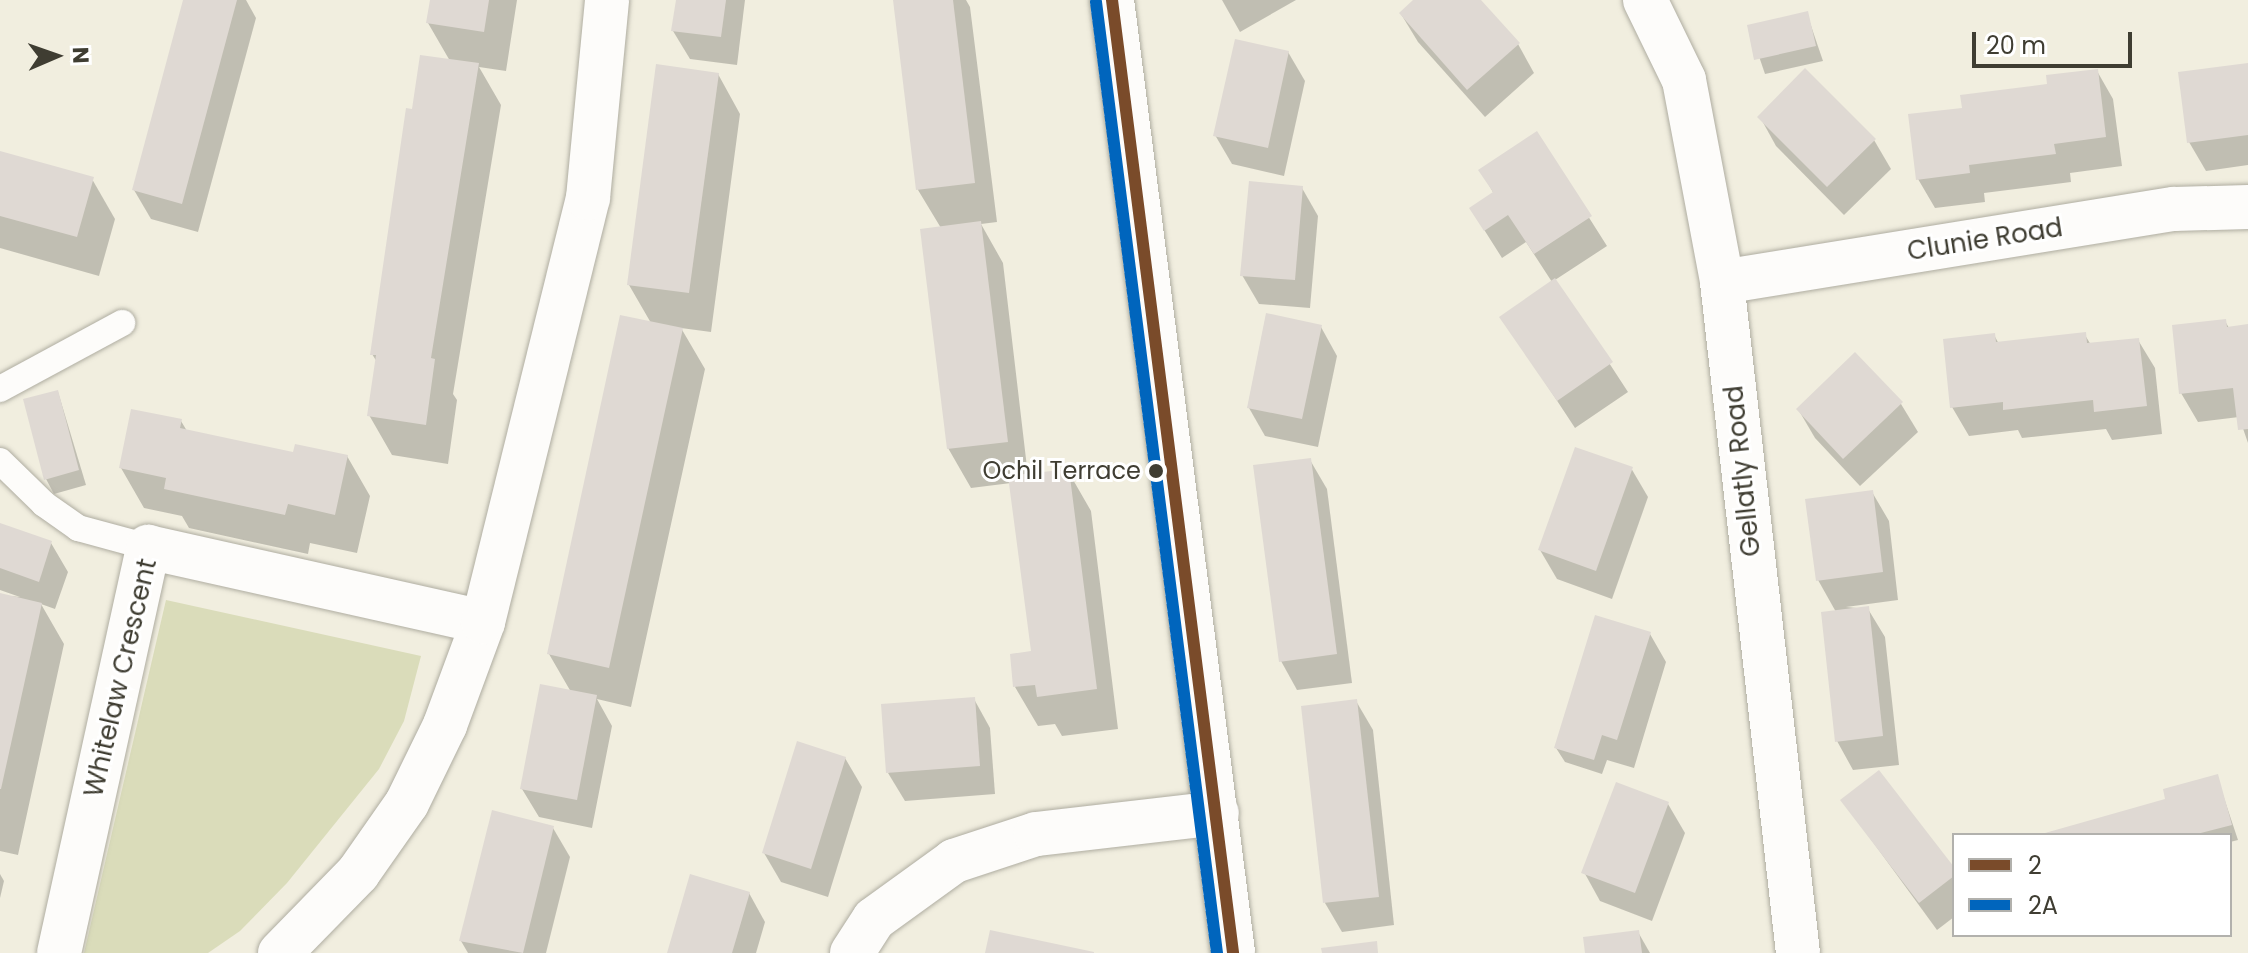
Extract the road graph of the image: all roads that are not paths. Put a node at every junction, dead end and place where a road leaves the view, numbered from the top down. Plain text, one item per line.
1 (607, 0) edge
2 (1112, 0) edge
3 (1645, 0) edge
4 (2248, 207) edge
5 (1722, 282) junction
6 (122, 323) dead end
7 (0, 389) edge
8 (0, 461) edge
9 (148, 547) junction
10 (483, 622) junction
11 (1217, 813) junction
12 (59, 953) edge
13 (280, 953) edge
14 (852, 953) edge
15 (1233, 953) edge
16 (1798, 953) edge

1 - 10 street
2 - 11 street
3 - 5 street, Gellatly Road
4 - 5 street, Clunie Road
5 - 16 street, Gellatly Road
6 - 7 lane
8 - 9 lane
9 - 10 street, Whitelaw Crescent
9 - 12 street, Whitelaw Crescent
10 - 13 street
11 - 14 street
11 - 15 street

